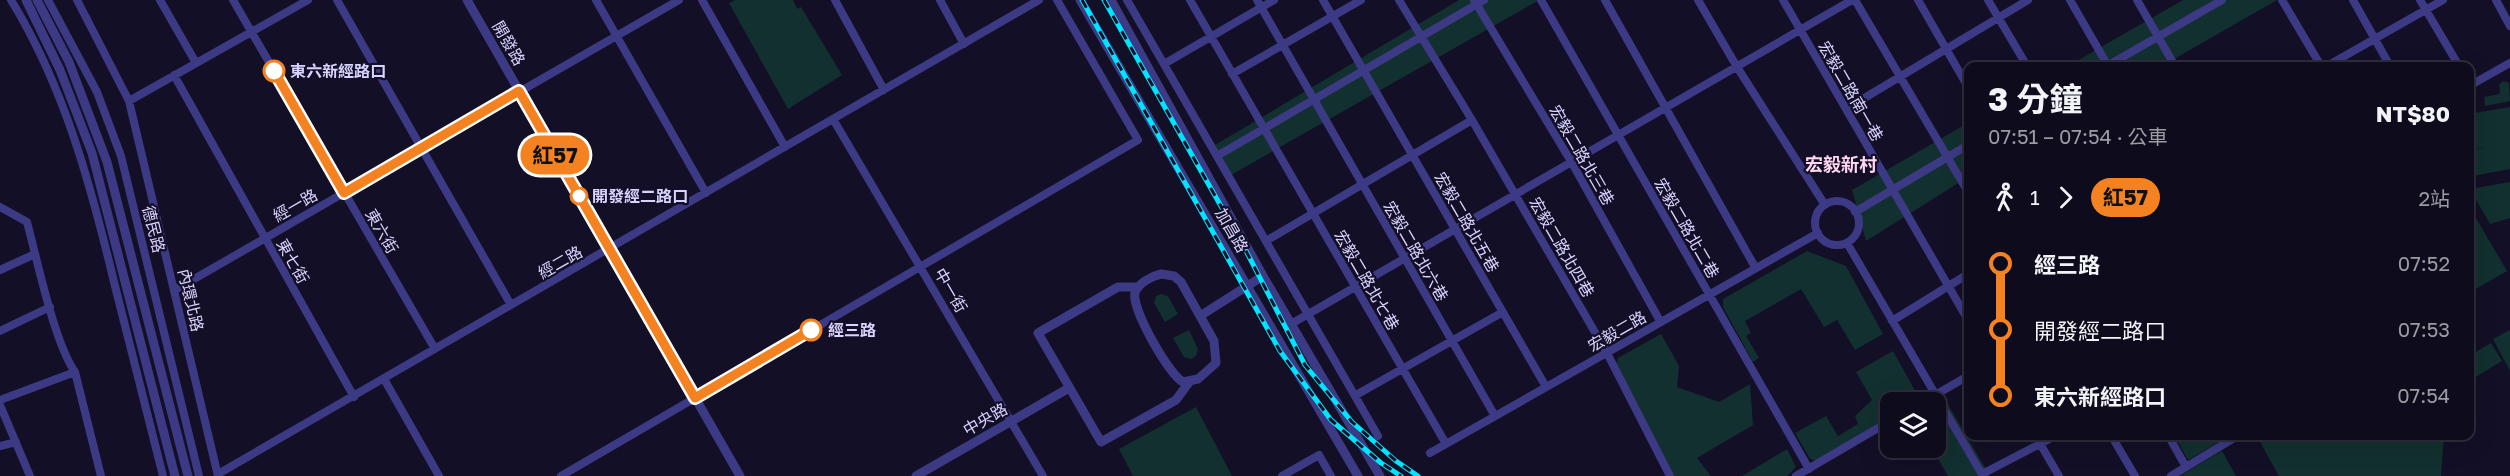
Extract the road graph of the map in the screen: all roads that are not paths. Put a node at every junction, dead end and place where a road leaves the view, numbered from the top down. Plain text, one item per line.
1 (10, 0) edge
2 (26, 0) edge
3 (37, 0) edge
4 (48, 0) edge
5 (77, 0) edge
6 (160, 0) edge
7 (233, 0) edge
8 (308, 0) edge
9 (337, 0) edge
10 (467, 0) edge
11 (596, 0) edge
12 (679, 0) edge
13 (702, 0) edge
14 (835, 0) edge
15 (940, 0) edge
16 (1039, 0) edge
17 (1057, 0) edge
18 (1080, 0) edge
19 (1111, 0) edge
20 (1126, 0) edge
21 (1190, 0) edge
22 (1274, 0) edge
23 (1323, 0) edge
24 (1361, 0) edge
25 (1399, 0) edge
26 (1541, 0) edge
27 (1605, 0) edge
28 (1698, 0) edge
29 (1783, 0) edge
30 (1854, 0) edge
31 (1918, 0) edge
32 (1988, 0) edge
33 (2028, 0) edge
34 (2070, 0) edge
35 (2137, 0) edge
36 (2222, 0) edge
37 (2282, 0) edge
38 (2353, 0) edge
39 (2420, 0) edge
40 (2443, 0) edge
41 (2496, 0) edge
42 (1478, 1) edge
43 (1259, 4) edge
44 (2426, 10) junction
45 (1333, 16) junction
46 (1999, 17) junction
47 (2510, 26) edge
48 (1800, 30) junction
49 (251, 32) junction
50 (616, 36) junction
51 (1211, 36) junction
52 (1420, 37) junction
53 (2158, 37) junction
54 (2375, 39) junction
55 (964, 44) junction
56 (1282, 45) junction
57 (1946, 49) junction
58 (2025, 62) edge
59 (2105, 62) edge
60 (2114, 62) edge
61 (2173, 62) edge
62 (2319, 62) edge
63 (2334, 62) edge
64 (2388, 62) edge
65 (2457, 62) edge
66 (196, 63) junction
67 (2510, 63) edge
68 (1164, 64) junction
69 (1737, 67) junction
70 (1364, 70) junction
71 (1232, 74) junction
72 (174, 75) junction
73 (1900, 77) junction
74 (1964, 80) edge
75 (2474, 83) edge
76 (884, 90) junction
77 (519, 91) junction
78 (1314, 99) junction
79 (129, 101) junction
80 (1665, 108) junction
81 (1846, 109) junction
82 (833, 119) junction
83 (1472, 120) junction
84 (1264, 129) junction
85 (1618, 135) junction
86 (784, 147) junction
87 (1964, 147) edge
88 (420, 149) junction
89 (1217, 156) junction
90 (1413, 156) junction
91 (1947, 157) junction
92 (1572, 163) junction
93 (1363, 185) junction
94 (1964, 185) edge
95 (1892, 189) junction
96 (344, 193) junction
97 (706, 193) junction
98 (1515, 194) junction
99 (1825, 205) junction
100 (0, 207) edge
101 (1855, 212) junction
102 (1313, 214) junction
103 (1455, 229) junction
104 (1818, 233) junction
105 (265, 238) junction
106 (1266, 241) junction
107 (1847, 243) junction
108 (609, 249) junction
109 (35, 254) junction
110 (1404, 258) junction
111 (921, 266) junction
112 (1755, 267) junction
113 (0, 270) edge
114 (1263, 276) junction
115 (1964, 276) edge
116 (1948, 285) junction
117 (1247, 286) junction
118 (1355, 286) junction
119 (1138, 287) junction
120 (176, 290) junction
121 (1709, 294) junction
122 (511, 306) junction
123 (50, 308) junction
124 (1503, 312) junction
125 (1308, 313) junction
126 (1964, 313) edge
127 (1200, 316) junction
128 (1660, 321) junction
129 (1892, 321) junction
130 (1291, 324) junction
131 (0, 331) edge
132 (1452, 341) junction
133 (435, 349) junction
134 (1607, 353) junction
135 (1403, 369) junction
136 (75, 372) junction
137 (1964, 378) edge
138 (384, 379) junction
139 (1190, 381) junction
140 (1546, 387) junction
141 (1069, 388) junction
142 (1935, 392) edge
143 (1940, 392) edge
144 (1356, 395) junction
145 (354, 397) junction
146 (695, 398) junction
147 (0, 400) edge
148 (0, 405) edge
149 (1946, 412) edge
150 (1495, 416) junction
151 (1011, 422) junction
152 (1880, 427) edge
153 (1378, 436) dead end
154 (2038, 440) edge
155 (2048, 440) edge
156 (2114, 440) edge
157 (2171, 440) edge
158 (2231, 440) edge
159 (16, 442) junction
160 (1446, 444) junction
161 (2040, 444) junction
162 (0, 446) edge
163 (1430, 453) dead end
164 (2186, 467) junction
165 (1809, 469) junction
166 (218, 475) edge
167 (1982, 475) edge
168 (30, 476) edge
169 (101, 476) edge
170 (163, 476) edge
171 (175, 476) edge
172 (188, 476) edge
173 (200, 476) edge
174 (439, 476) edge
175 (561, 476) edge
176 (740, 476) edge
177 (916, 476) edge
178 (1043, 476) edge
179 (1282, 476) edge
180 (1330, 476) edge
181 (1358, 476) edge
182 (1380, 476) edge
183 (1670, 476) edge
184 (1796, 476) edge
185 (2058, 476) edge
186 (2135, 476) edge
187 (2171, 476) edge

1 - 170 street
2 - 171 street
3 - 172 street, 德民路
4 - 173 street, 德民路
5 - 79 street, 內環北路
6 - 66 street
7 - 49 street, 東六街
8 - 49 street
9 - 88 street
10 - 77 street, 開發路
11 - 50 street
12 - 50 street, 經一路
13 - 86 street
14 - 76 street
15 - 55 street
16 - 55 street, 經二路
17 - 111 street
18 - 117 street, 加昌路
19 - 114 street, 加昌路
20 - 68 street
21 - 51 street, 宏毅二路北七巷
22 - 43 street
23 - 45 street, 宏毅二路北五巷
24 - 45 street
25 - 52 street, 宏毅二路北四巷
26 - 85 street, 宏毅二路北二巷
27 - 80 street
28 - 69 street
29 - 48 street, 宏毅二路南一巷
30 - 48 street
30 - 73 street
31 - 57 street
32 - 46 street
33 - 46 street
34 - 59 street
35 - 53 street
36 - 53 street
37 - 62 street
38 - 54 street
39 - 44 street
40 - 44 street
41 - 47 street
42 - 52 street
42 - 92 street, 宏毅二路北三巷
43 - 51 street
43 - 56 street, 宏毅二路北六巷
44 - 54 street
44 - 65 street
45 - 56 street
45 - 70 street, 宏毅二路北五巷
46 - 57 street
46 - 58 street
48 - 69 street
48 - 81 street, 宏毅二路南一巷
49 - 66 street
49 - 96 street, 東六街
50 - 77 street, 經一路
50 - 97 street
51 - 68 street
51 - 71 street, 宏毅二路北七巷
52 - 70 street
52 - 83 street, 宏毅二路北四巷
53 - 60 street
53 - 61 street
54 - 63 street
54 - 64 street
55 - 76 street, 經二路
56 - 71 street
56 - 78 street, 宏毅二路北六巷
57 - 73 street
57 - 74 street
66 - 72 street
67 - 75 street
68 - 89 street
69 - 80 street
69 - 99 street
70 - 78 street
70 - 90 street, 宏毅二路北五巷
71 - 84 street, 宏毅二路北七巷
72 - 79 street
72 - 105 street, 東七街
73 - 81 street
73 - 91 street
76 - 82 street, 經二路
77 - 88 street, 經一路
77 - 108 street, 開發路
78 - 84 street
78 - 93 street, 宏毅二路北六巷
79 - 120 street, 內環北路
80 - 85 street
80 - 112 street
81 - 95 street, 宏毅二路南一巷
82 - 86 street, 經二路
82 - 111 street, 中一街
83 - 90 street
83 - 98 street, 宏毅二路北四巷
84 - 89 street
84 - 102 street, 宏毅二路北七巷
85 - 92 street
85 - 121 street, 宏毅二路北二巷
86 - 97 street, 經二路
87 - 91 street
88 - 96 street, 經一路
88 - 122 street
89 - 106 street
90 - 93 street
90 - 103 street, 宏毅二路北五巷
91 - 94 street
91 - 95 street
92 - 98 street
92 - 128 street, 宏毅二路北三巷
93 - 102 street
93 - 110 street, 宏毅二路北六巷
95 - 101 street
95 - 116 street, 宏毅二路南一巷
96 - 105 street, 經一路
96 - 133 street, 東六街
97 - 108 street, 經二路
98 - 103 street
98 - 134 street, 宏毅二路北四巷
99 - 101 street
99 - 104 street
100 - 109 street
101 - 107 street
102 - 106 street
102 - 118 street, 宏毅二路北七巷
103 - 110 street
103 - 124 street, 宏毅二路北五巷
104 - 107 street
104 - 112 street, 宏毅二路
105 - 120 street, 經一路
105 - 145 street, 東七街
106 - 125 street
107 - 129 street
108 - 122 street, 經二路
108 - 146 street, 開發路
109 - 113 street
109 - 123 street
110 - 118 street
110 - 132 street, 宏毅二路北六巷
111 - 146 street
111 - 151 street, 中一街
112 - 121 street, 宏毅二路
114 - 117 street
114 - 130 street, 加昌路
115 - 116 street
116 - 126 street, 宏毅二路南一巷
116 - 129 street
117 - 127 street
117 - 181 street, 加昌路
118 - 125 street
118 - 135 street, 宏毅二路北七巷
119 - 127 street
119 - 139 street
119 - 141 street
120 - 166 street, 內環北路
121 - 128 street, 宏毅二路
121 - 165 street, 宏毅二路北二巷
122 - 133 street, 經二路
123 - 131 street
123 - 136 street
124 - 132 street
124 - 140 street, 宏毅二路北五巷
125 - 130 street
125 - 144 street
127 - 139 street
128 - 134 street, 宏毅二路
129 - 142 street
130 - 182 street, 加昌路
132 - 135 street
132 - 150 street, 宏毅二路北六巷
133 - 138 street, 經二路
134 - 140 street, 宏毅二路
134 - 183 street, 宏毅二路北四巷
135 - 144 street
135 - 160 street, 宏毅二路北七巷
136 - 147 street
136 - 169 street
137 - 143 street
138 - 145 street, 經二路
138 - 174 street
139 - 141 street
140 - 150 street, 宏毅二路
141 - 151 street, 中央路
144 - 153 street
145 - 166 street, 經二路
146 - 175 street
146 - 176 street, 開發路
148 - 159 street
149 - 167 street
150 - 160 street, 宏毅二路
151 - 177 street, 中央路
151 - 178 street, 中一街
152 - 165 street
154 - 161 street
155 - 161 street
156 - 186 street
157 - 164 street
158 - 164 street
159 - 162 street
159 - 168 street
160 - 163 street, 宏毅二路
161 - 167 street
161 - 185 street
164 - 187 street
165 - 184 street
179 - 180 street

